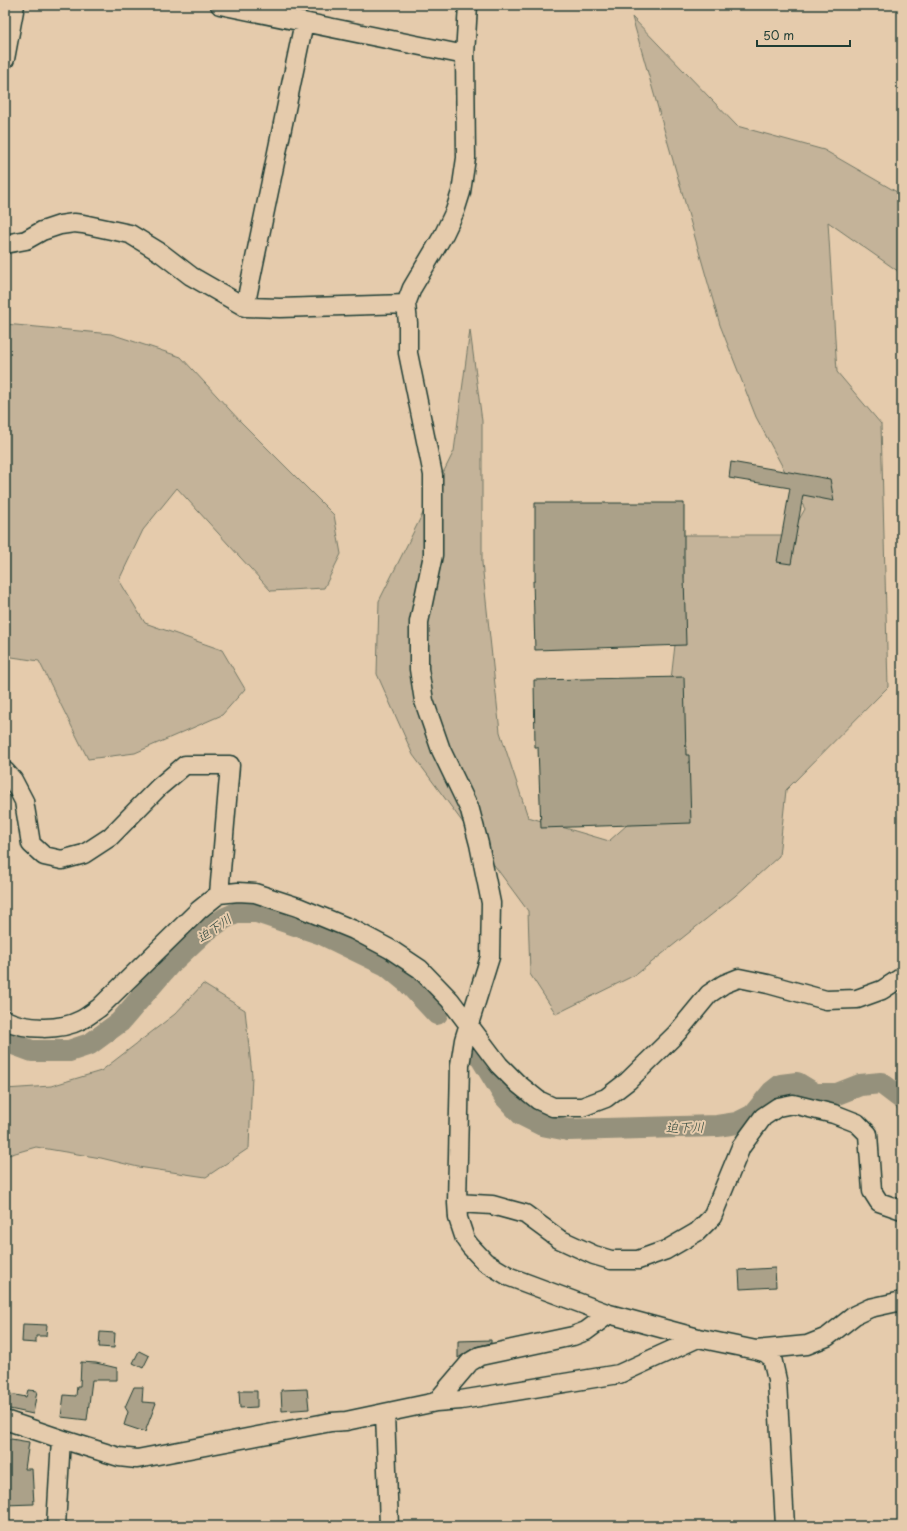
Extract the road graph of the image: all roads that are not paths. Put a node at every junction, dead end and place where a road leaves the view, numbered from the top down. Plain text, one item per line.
1 (15, 5) edge
2 (220, 5) edge
3 (468, 5) edge
4 (304, 22) junction
5 (465, 55) junction
6 (5, 59) edge
7 (5, 244) edge
8 (406, 304) junction
9 (245, 307) junction
10 (5, 771) edge
11 (219, 894) junction
12 (902, 977) edge
13 (5, 1020) edge
14 (470, 1025) junction
15 (457, 1203) junction
16 (902, 1210) edge
17 (902, 1301) edge
18 (609, 1314) junction
19 (698, 1338) junction
20 (756, 1350) junction
21 (436, 1402) junction
22 (385, 1413) junction
23 (5, 1420) edge
24 (61, 1439) junction
25 (56, 1526) edge
26 (389, 1526) edge
27 (785, 1526) edge

1 - 6 street
2 - 4 street
3 - 5 street
4 - 5 street
4 - 9 street
5 - 8 street
7 - 9 street
8 - 9 street
8 - 14 street
10 - 11 street
11 - 13 street
11 - 14 street
12 - 14 street
14 - 15 street
15 - 16 street
15 - 18 street
17 - 20 street
18 - 19 street
18 - 21 street
19 - 20 street
19 - 21 street
20 - 27 street
21 - 22 street
22 - 24 street
22 - 26 street
23 - 24 street
24 - 25 street

